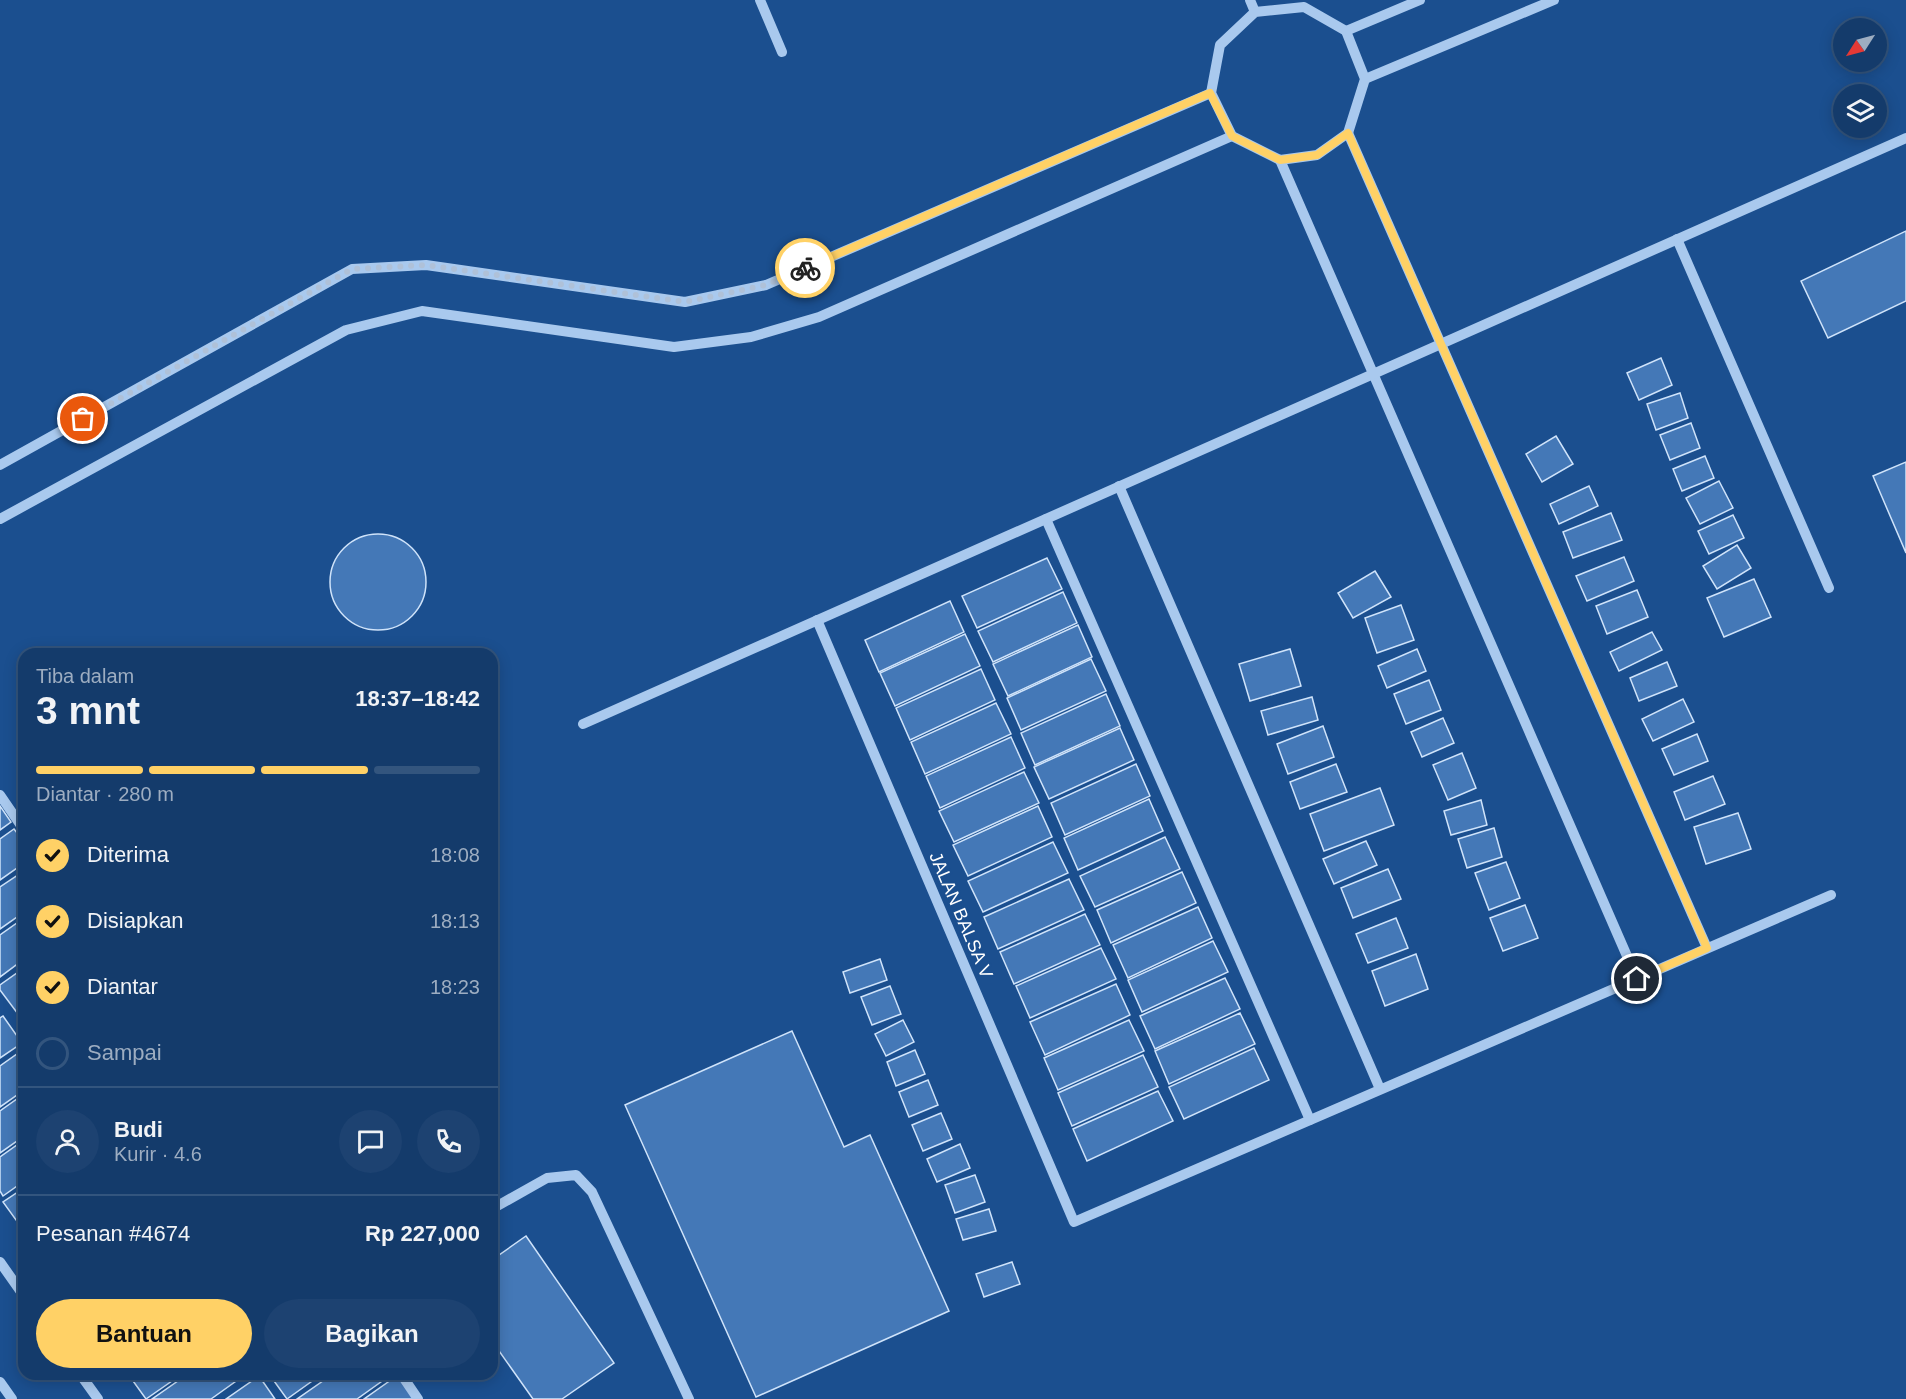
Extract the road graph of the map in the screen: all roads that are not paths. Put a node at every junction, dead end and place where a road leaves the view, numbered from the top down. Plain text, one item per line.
1 (760, 0) edge
2 (1250, 0) edge
3 (1420, 0) edge
4 (1554, 0) edge
5 (1255, 12) junction
6 (1346, 31) junction
7 (782, 52) dead end
8 (1365, 79) junction
9 (1210, 93) junction
10 (1348, 133) junction
11 (1232, 136) junction
12 (1906, 138) edge
13 (1280, 160) junction
14 (1677, 239) junction
15 (1441, 344) junction
16 (1373, 373) junction
17 (0, 465) edge
18 (1119, 486) junction
19 (0, 519) edge
20 (1046, 519) junction
21 (1829, 588) dead end
22 (817, 620) junction
23 (583, 724) dead end
24 (0, 795) edge
25 (18, 821) edge
26 (1831, 895) dead end
27 (1707, 948) junction
28 (1637, 979) junction
29 (1380, 1089) junction
30 (1310, 1120) junction
31 (498, 1206) edge
32 (0, 1262) edge
33 (18, 1288) edge
34 (84, 1380) edge
35 (405, 1380) edge
36 (0, 1382) edge
37 (12, 1399) edge
38 (98, 1399) edge
39 (418, 1399) edge
40 (689, 1399) edge

1 - 7 street
2 - 5 street
3 - 6 street
4 - 8 street
5 - 6 street
5 - 9 street
6 - 8 street
8 - 10 street
9 - 11 street
9 - 17 street
10 - 13 street
10 - 15 street
11 - 13 street
11 - 19 street
12 - 14 street
13 - 16 street
14 - 15 street
14 - 21 street
15 - 16 street
15 - 27 street
16 - 18 street
16 - 28 street
18 - 20 street
18 - 29 street
20 - 22 street
20 - 30 street
22 - 23 street
22 - 30 street, JALAN BALSA V
24 - 25 street
26 - 27 street
27 - 28 street
28 - 29 street
29 - 30 street
31 - 40 street
32 - 33 street
34 - 38 street
35 - 39 street
36 - 37 street

